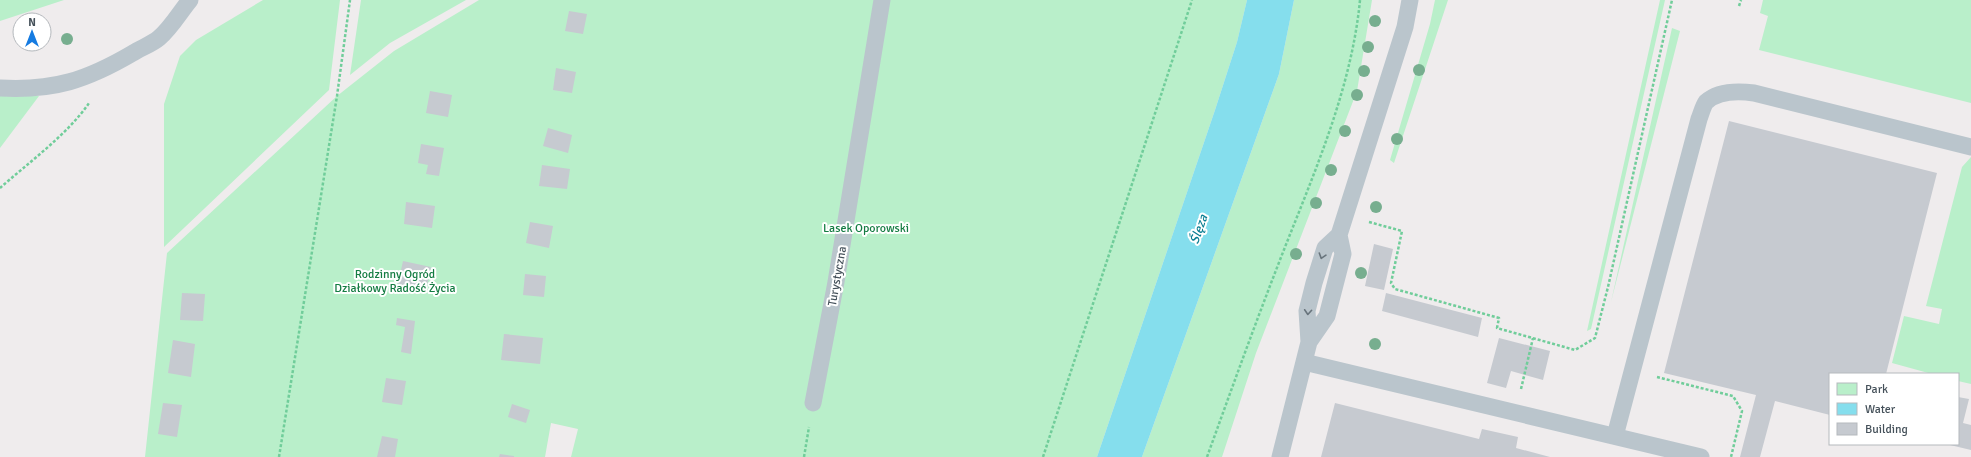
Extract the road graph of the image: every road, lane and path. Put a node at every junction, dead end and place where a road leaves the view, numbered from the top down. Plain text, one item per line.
1 (190, 0) edge
2 (350, 0) edge
3 (882, 0) edge
4 (1192, 0) edge
5 (1360, 0) edge
6 (1410, 0) edge
7 (1672, 0) edge
8 (1740, 0) edge
9 (1739, 6) dead end
10 (104, 70) junction
11 (0, 88) edge
12 (1971, 147) edge
13 (0, 188) edge
14 (1369, 214) dead end
15 (1533, 338) junction
16 (1528, 359) dead end
17 (1304, 362) junction
18 (1633, 371) junction
19 (813, 403) joint
20 (1615, 436) junction
21 (279, 457) edge
22 (804, 457) edge
23 (1043, 457) edge
24 (1207, 457) edge
25 (1280, 457) edge
26 (1701, 457) edge
27 (1731, 457) edge

1 - 10 lane
2 - 21 path
3 - 19 lane, Turystyczna
4 - 23 path
5 - 24 path
6 - 17 lane
7 - 15 path
8 - 9 path
10 - 11 lane
10 - 13 path
12 - 18 lane
14 - 15 path
15 - 16 path
17 - 20 lane
17 - 25 lane
18 - 20 lane
18 - 27 path
19 - 22 path
20 - 26 lane

